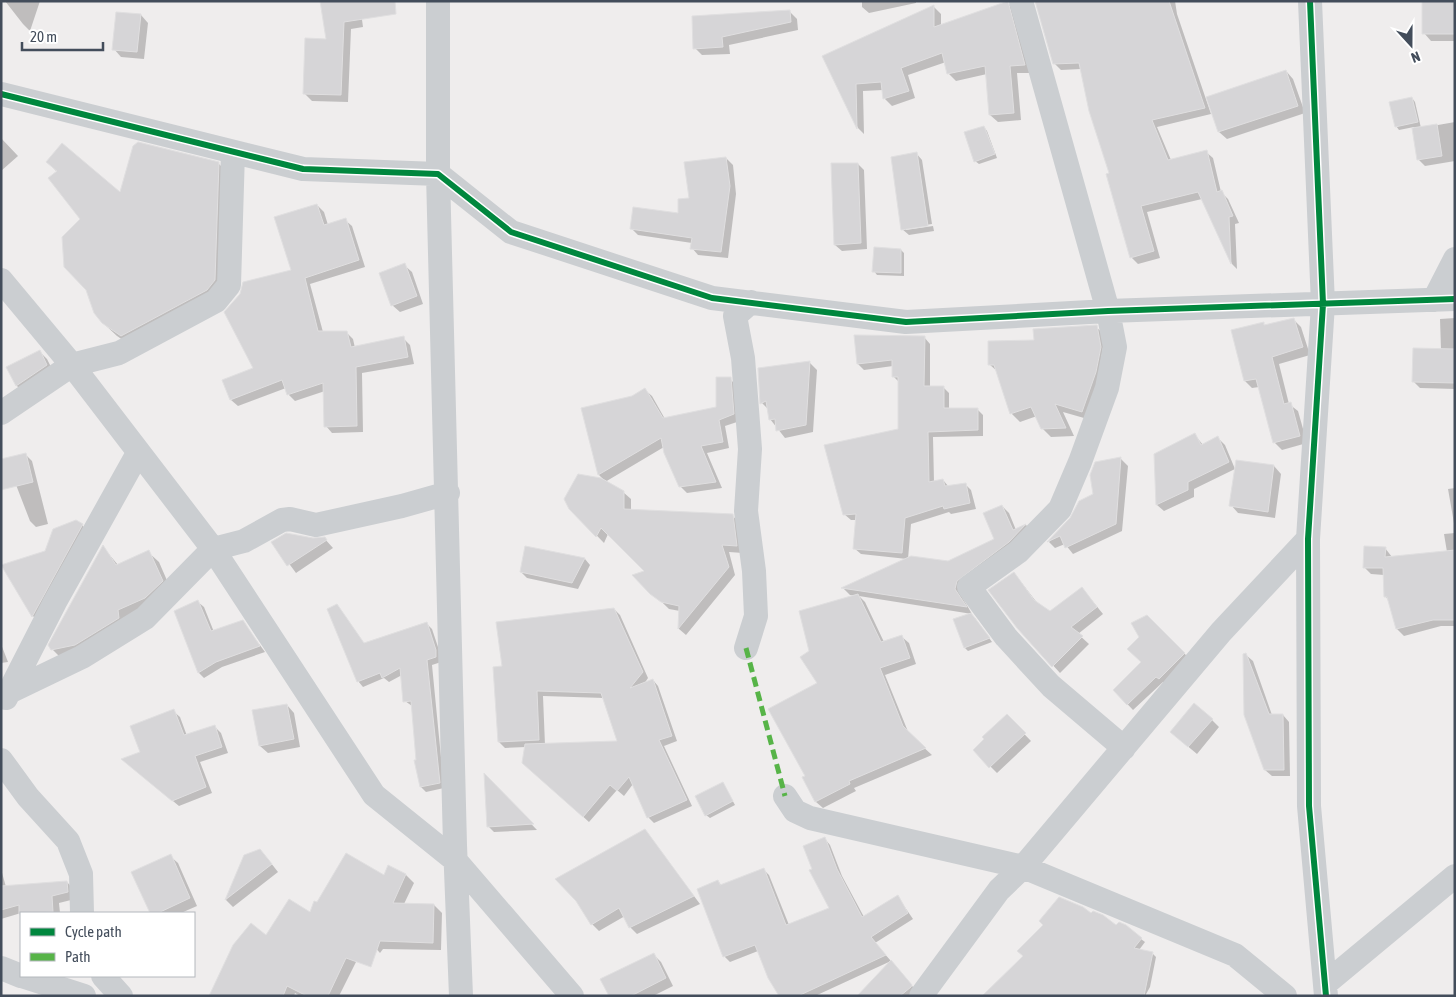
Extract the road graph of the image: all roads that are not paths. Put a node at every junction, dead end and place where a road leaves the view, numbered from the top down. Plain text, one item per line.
1 (438, 1) edge
2 (1021, 1) edge
3 (1310, 1) edge
4 (1, 94) edge
5 (233, 152) junction
6 (438, 174) junction
7 (1455, 259) edge
8 (1, 280) edge
9 (1445, 299) edge
10 (751, 302) junction
11 (1323, 304) junction
12 (1108, 311) junction
13 (72, 365) junction
14 (1, 413) edge
15 (138, 453) junction
16 (448, 493) junction
17 (1308, 539) junction
18 (213, 549) junction
19 (746, 648) dead end
20 (4, 699) edge
21 (1124, 748) junction
22 (1, 760) edge
23 (785, 796) dead end
24 (456, 861) junction
25 (1023, 867) junction
26 (1455, 876) edge
27 (82, 912) edge
28 (1, 968) edge
29 (20, 975) edge
30 (25, 977) edge
31 (104, 977) edge
32 (1326, 990) edge
33 (84, 996) edge
34 (121, 996) edge
35 (461, 996) edge
36 (572, 996) edge
37 (921, 996) edge
38 (1285, 996) edge

1 - 6 street
2 - 12 street
3 - 11 street
4 - 5 street
5 - 6 street
5 - 13 street
6 - 10 street
6 - 16 street
7 - 9 street
8 - 13 street
9 - 11 street
10 - 12 street
10 - 19 street
11 - 12 street
11 - 17 street
12 - 21 street
13 - 14 street
13 - 15 street
15 - 18 street
15 - 20 street
16 - 18 street
16 - 24 street
17 - 21 street
17 - 32 street
18 - 20 street
18 - 24 street
21 - 25 street
22 - 27 street
23 - 25 street
24 - 35 street
24 - 36 street
25 - 37 street
25 - 38 street
26 - 32 street
28 - 29 street
30 - 33 street
31 - 34 street

